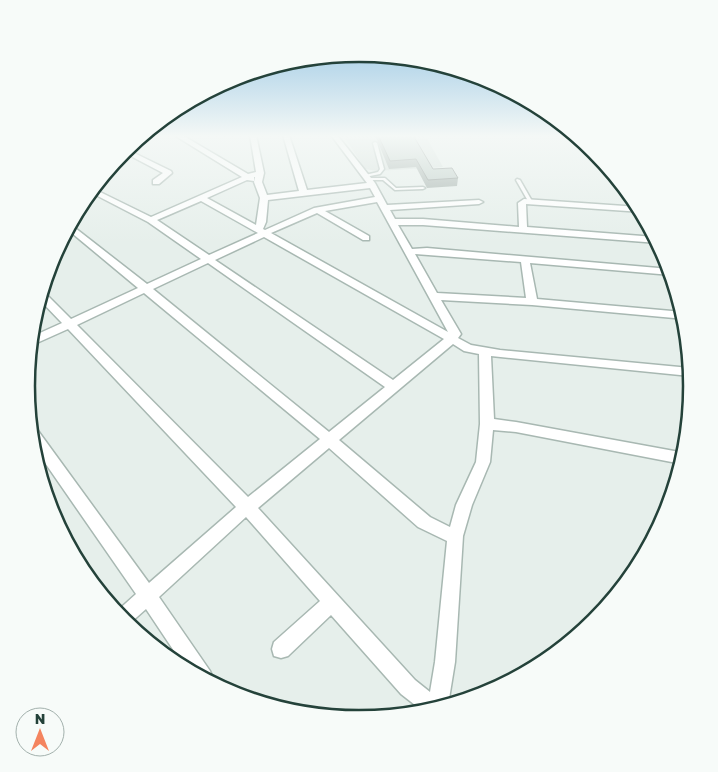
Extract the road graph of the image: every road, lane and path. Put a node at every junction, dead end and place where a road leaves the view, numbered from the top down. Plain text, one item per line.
1 (149, 171) edge
2 (165, 171) edge
3 (239, 171) edge
4 (297, 171) edge
5 (362, 171) edge
6 (381, 171) edge
7 (145, 173) dead end
8 (260, 173) joint
9 (247, 176) junction
10 (369, 180) junction
11 (518, 180) dead end
12 (156, 182) dead end
13 (258, 182) junction
14 (423, 188) dead end
15 (99, 194) edge
16 (304, 194) junction
17 (202, 198) junction
18 (264, 198) junction
19 (530, 201) junction
20 (479, 202) dead end
21 (383, 204) junction
22 (630, 209) edge
23 (317, 210) junction
24 (151, 220) junction
25 (392, 222) junction
26 (523, 230) junction
27 (75, 231) edge
28 (262, 231) junction
29 (366, 238) dead end
30 (648, 239) edge
31 (408, 252) junction
32 (208, 259) junction
33 (525, 260) junction
34 (662, 271) edge
35 (145, 288) junction
36 (434, 296) junction
37 (46, 301) edge
38 (532, 302) junction
39 (675, 315) edge
40 (67, 324) junction
41 (39, 338) edge
42 (452, 339) junction
43 (485, 352) junction
44 (682, 371) edge
45 (394, 387) junction
46 (487, 424) junction
47 (330, 440) junction
48 (40, 445) edge
49 (675, 457) edge
50 (247, 508) junction
51 (455, 536) junction
52 (148, 596) junction
53 (332, 602) junction
54 (128, 613) edge
55 (280, 649) dead end
56 (195, 665) edge
57 (438, 700) edge
58 (429, 702) edge

1 - 7 street
2 - 12 street
3 - 9 street
4 - 16 street
5 - 10 street
6 - 10 lane
8 - 9 street
8 - 13 street
9 - 13 street
9 - 17 street
10 - 14 lane
10 - 16 street
10 - 21 street
11 - 19 lane
13 - 18 street
15 - 24 street
16 - 18 street
17 - 24 street
17 - 28 street
18 - 28 street
19 - 22 street
19 - 26 street
20 - 21 street
21 - 23 street
21 - 25 street
23 - 28 street
23 - 29 street
24 - 32 street
25 - 26 street
25 - 31 street
26 - 30 street
27 - 35 street
28 - 32 street
28 - 42 street
31 - 33 street
31 - 36 street
32 - 35 street
32 - 45 street
33 - 34 street
33 - 38 street
35 - 40 street
35 - 47 street
36 - 38 street
36 - 42 street
37 - 40 street
38 - 39 street
40 - 41 street
40 - 50 street
42 - 43 street
42 - 45 street
43 - 44 street
43 - 46 street
45 - 47 street
46 - 49 street
46 - 51 street
47 - 50 street
47 - 51 street
48 - 52 street
50 - 52 street
50 - 53 street
51 - 57 street
52 - 54 street
52 - 56 street
53 - 55 street
53 - 58 street

